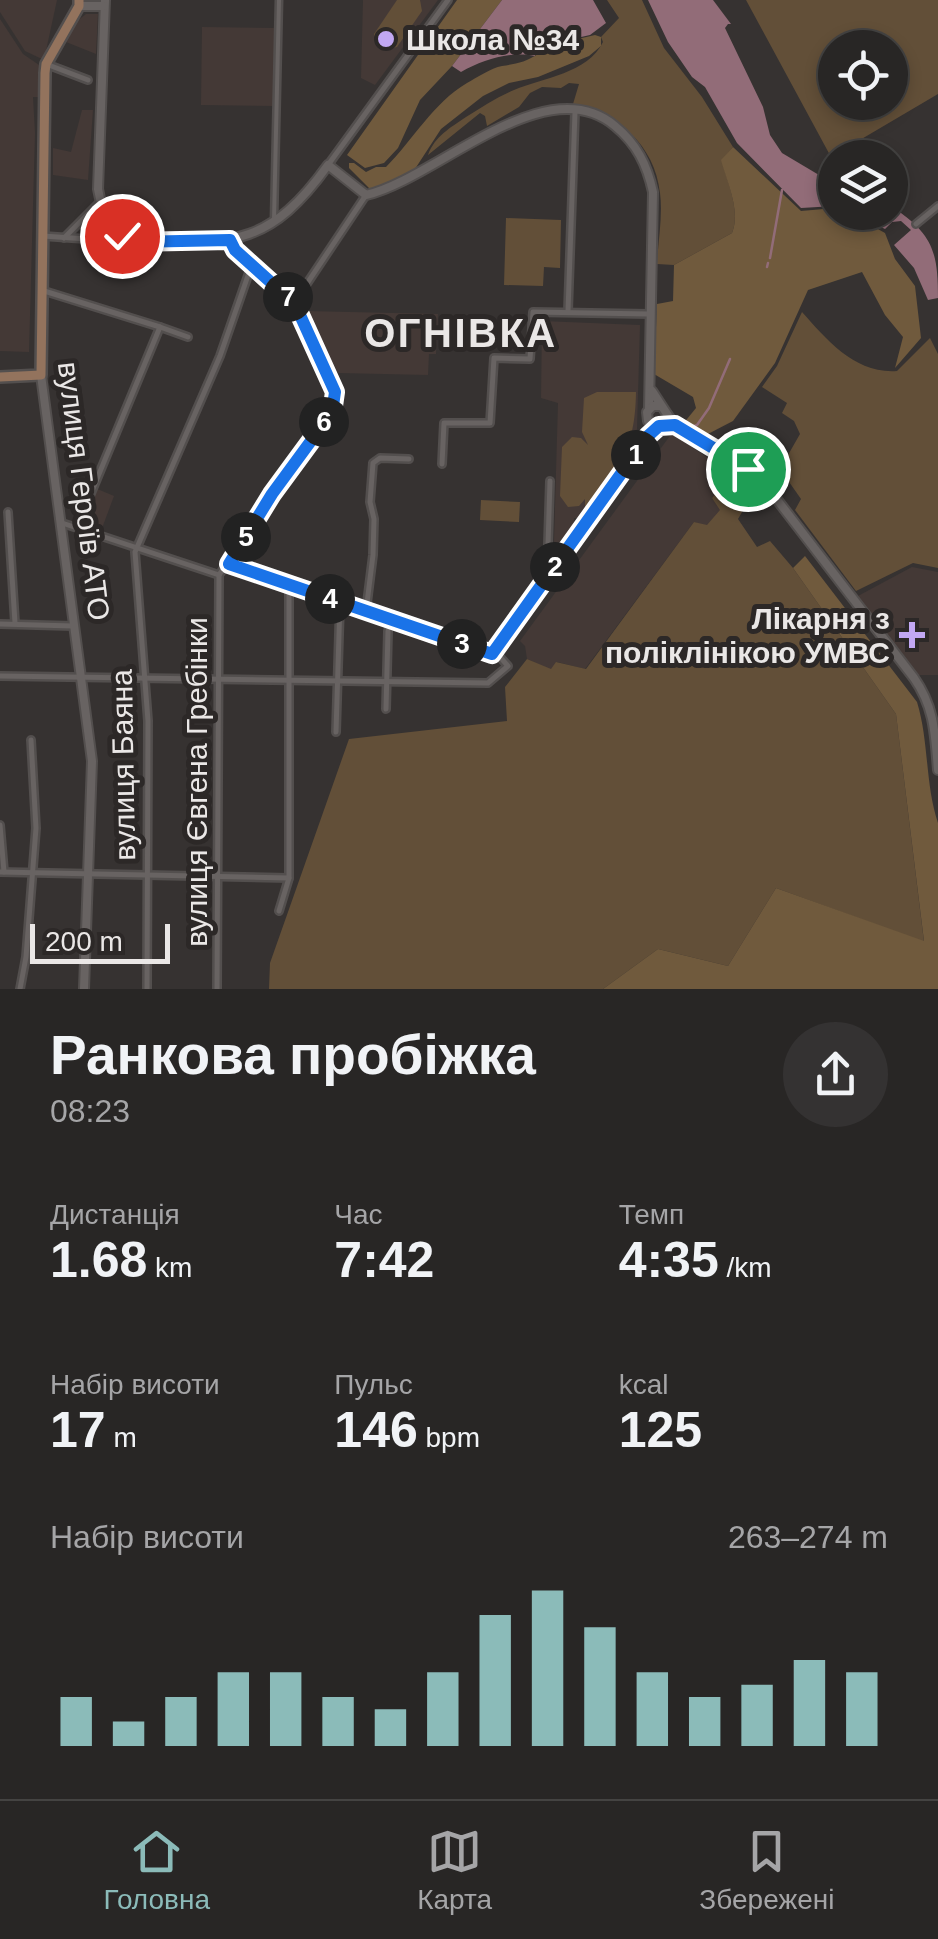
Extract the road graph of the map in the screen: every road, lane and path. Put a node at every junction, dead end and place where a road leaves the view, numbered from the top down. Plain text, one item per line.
1 (279, 0) edge
2 (448, 0) edge
3 (79, 3) edge
4 (104, 3) edge
5 (46, 64) junction
6 (88, 80) dead end
7 (576, 109) junction
8 (328, 165) junction
9 (366, 194) junction
10 (100, 202) junction
11 (938, 206) edge
12 (930, 212) junction
13 (938, 221) edge
14 (274, 222) junction
15 (916, 224) dead end
16 (43, 236) junction
17 (64, 238) junction
18 (230, 240) junction
19 (132, 242) junction
20 (252, 264) junction
21 (42, 290) junction
22 (294, 303) junction
23 (568, 312) junction
24 (649, 314) junction
25 (160, 327) junction
26 (188, 337) dead end
27 (649, 372) junction
28 (42, 376) junction
29 (0, 377) edge
30 (660, 406) junction
31 (649, 409) junction
32 (667, 414) junction
33 (648, 421) junction
34 (661, 425) junction
35 (675, 425) junction
36 (645, 441) junction
37 (409, 459) dead end
38 (442, 464) dead end
39 (550, 481) dead end
40 (8, 512) dead end
41 (62, 523) junction
42 (77, 528) junction
43 (136, 548) junction
44 (562, 558) junction
45 (229, 564) junction
46 (219, 575) junction
47 (289, 585) junction
48 (340, 602) junction
49 (366, 611) junction
50 (0, 624) edge
51 (15, 624) junction
52 (76, 626) junction
53 (388, 631) dead end
54 (492, 654) junction
55 (0, 676) edge
56 (82, 679) junction
57 (146, 680) junction
58 (220, 681) junction
59 (289, 681) junction
60 (338, 681) junction
61 (386, 681) junction
62 (386, 709) dead end
63 (336, 732) dead end
64 (31, 740) dead end
65 (938, 770) edge
66 (0, 826) edge
67 (2, 872) edge
68 (32, 872) junction
69 (148, 874) junction
70 (90, 875) junction
71 (218, 876) junction
72 (288, 878) junction
73 (279, 910) dead end
74 (20, 989) edge
75 (84, 989) edge
76 (147, 989) edge
77 (217, 989) edge

1 - 14 street
2 - 8 street
3 - 4 street, вулиця Героїв АТО
3 - 5 main road, вулиця Героїв АТО
4 - 10 street, вулиця Героїв АТО
5 - 6 street
5 - 16 main road, вулиця Героїв АТО
7 - 9 street
7 - 23 street
7 - 24 street
8 - 9 street
8 - 14 street
9 - 22 street
10 - 17 street
10 - 19 street
11 - 12 street
12 - 13 street
12 - 15 street
14 - 18 street
16 - 17 street
16 - 21 main road, вулиця Героїв АТО
17 - 19 street
18 - 19 street
18 - 20 street
20 - 22 street
20 - 43 street, вулиця Баяна
21 - 25 street
21 - 28 main road, вулиця Героїв АТО
22 - 45 street
23 - 24 street
23 - 38 street
24 - 27 street
25 - 26 street
25 - 42 street
27 - 30 street
27 - 31 street
28 - 29 main road
28 - 41 street, вулиця Героїв АТО
30 - 31 street
30 - 32 street
31 - 33 street
32 - 34 street
32 - 35 street
33 - 34 street
33 - 36 street
34 - 35 street
34 - 36 street
35 - 65 street
36 - 44 street
37 - 49 street
39 - 44 street
40 - 51 street
41 - 42 street
41 - 52 street, вулиця Героїв АТО
42 - 43 street
43 - 46 street
43 - 57 street, вулиця Баяна
44 - 54 street
45 - 46 street
45 - 47 street
46 - 58 street, вулиця Євгена Гребінки
47 - 48 street
47 - 59 street
48 - 49 street
48 - 60 street
49 - 54 street
50 - 51 street
51 - 52 street
52 - 56 street, вулиця Героїв АТО
53 - 61 street
54 - 61 street
55 - 56 street
56 - 57 street
56 - 70 street, вулиця Героїв АТО
57 - 58 street
57 - 69 street, вулиця Баяна
58 - 59 street
58 - 71 street, вулиця Євгена Гребінки
59 - 60 street
59 - 72 street
60 - 61 street
60 - 63 street
61 - 62 street
64 - 68 street
66 - 67 street
67 - 68 street
68 - 70 street
68 - 74 street
69 - 70 street
69 - 71 street
69 - 76 street, вулиця Баяна
70 - 75 street, вулиця Героїв АТО
71 - 72 street
71 - 77 street, вулиця Євгена Гребінки
72 - 73 street

